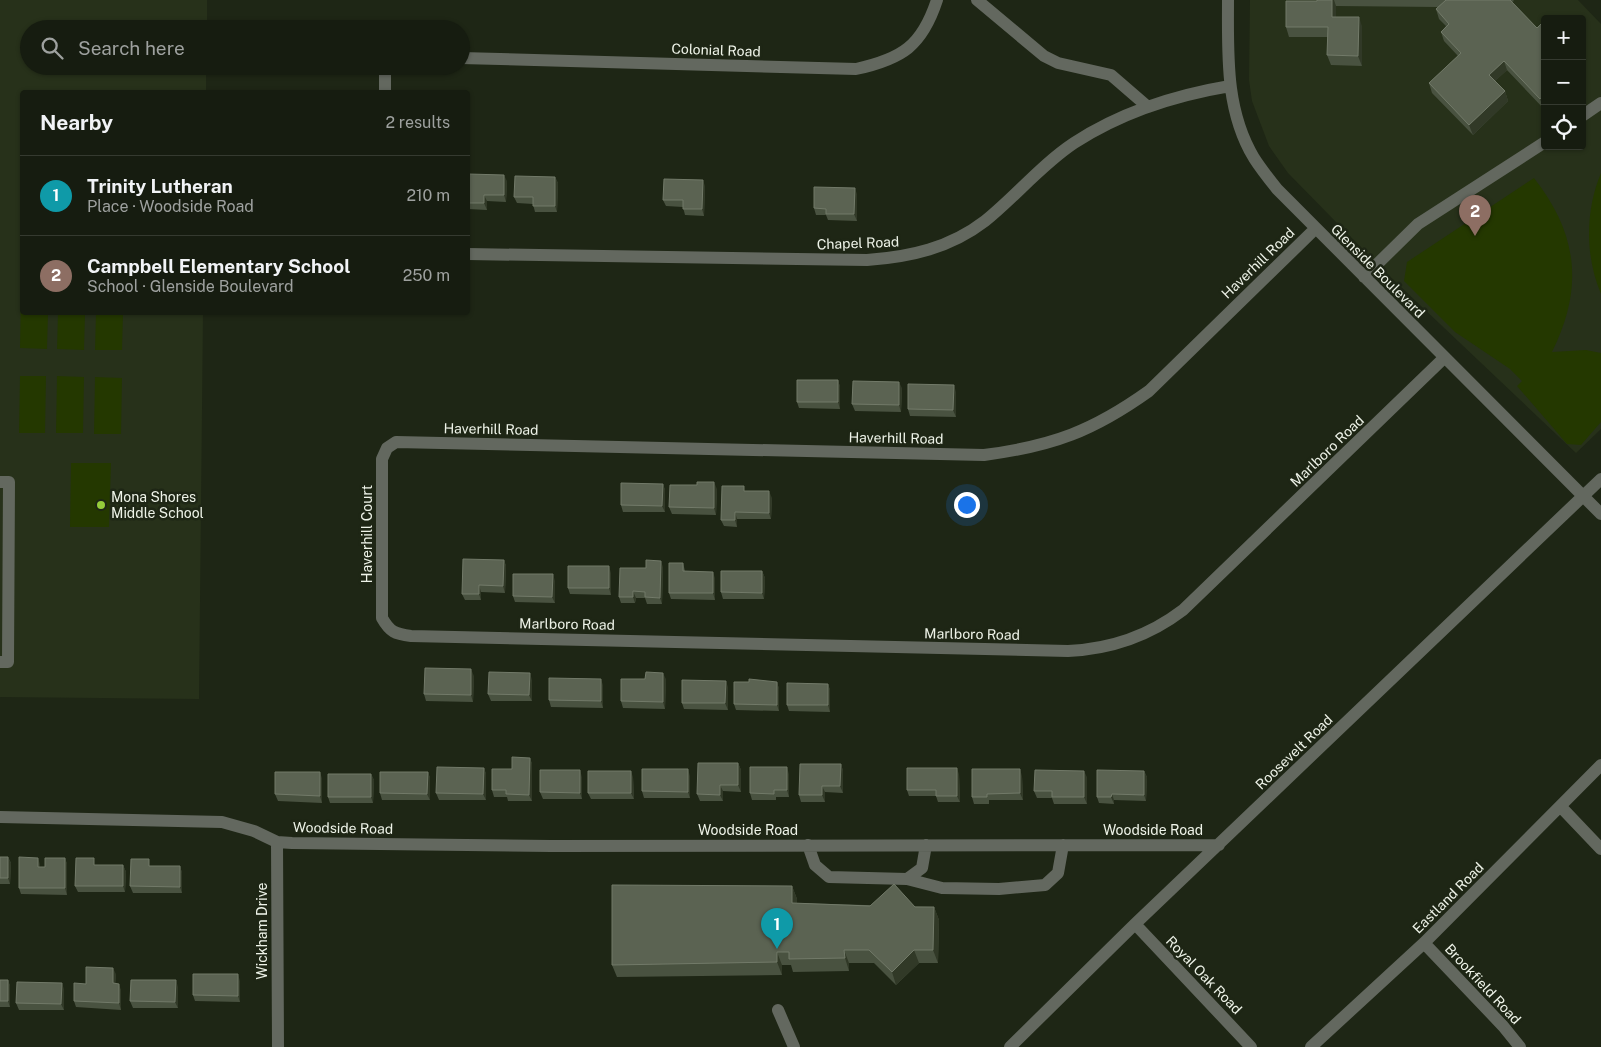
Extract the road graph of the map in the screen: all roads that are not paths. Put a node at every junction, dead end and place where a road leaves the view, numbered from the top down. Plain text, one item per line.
1 (936, 0) edge
2 (977, 0) edge
3 (1228, 0) edge
4 (470, 58) edge
5 (385, 75) edge
6 (1230, 86) junction
7 (385, 90) edge
8 (1601, 103) edge
9 (1148, 107) junction
10 (1586, 113) edge
11 (1541, 145) edge
12 (1315, 229) junction
13 (470, 254) edge
14 (1364, 277) junction
15 (1444, 358) junction
16 (396, 442) joint
17 (1601, 479) edge
18 (0, 482) edge
19 (1584, 496) junction
20 (1601, 514) edge
21 (390, 631) joint
22 (0, 662) edge
23 (1601, 765) edge
24 (1562, 807) junction
25 (0, 817) edge
26 (277, 842) junction
27 (1219, 844) junction
28 (808, 845) junction
29 (926, 845) junction
30 (1063, 845) junction
31 (1601, 849) edge
32 (907, 879) junction
33 (1135, 924) junction
34 (1424, 943) junction
35 (778, 1010) dead end
36 (278, 1047) edge
37 (794, 1047) edge
38 (1010, 1047) edge
39 (1251, 1047) edge
40 (1311, 1047) edge
41 (1520, 1047) edge

1 - 4 street, Colonial Road
2 - 9 street
3 - 6 street, Glenside Boulevard
5 - 7 street
6 - 9 street, Chapel Road
6 - 12 street, Glenside Boulevard
8 - 10 street
9 - 13 street, Chapel Road
11 - 14 street
12 - 14 street, Glenside Boulevard
12 - 16 street, Haverhill Road
14 - 15 street, Glenside Boulevard
15 - 19 street, Glenside Boulevard
15 - 21 street, Marlboro Road
16 - 21 street, Haverhill Court
17 - 19 street, Roosevelt Road
18 - 22 street
19 - 20 street, Glenside Boulevard
19 - 27 street, Roosevelt Road
23 - 24 street, Eastland Road
24 - 31 street
24 - 34 street, Eastland Road
25 - 26 street
26 - 28 street, Woodside Road
26 - 36 street, Wickham Drive
27 - 30 street, Woodside Road
27 - 33 street, Roosevelt Road
28 - 29 street, Woodside Road
28 - 32 street
29 - 30 street, Woodside Road
29 - 32 street
30 - 32 street
33 - 38 street, Roosevelt Road
33 - 39 street, Royal Oak Road
34 - 40 street, Eastland Road
34 - 41 street, Brookfield Road
35 - 37 street

